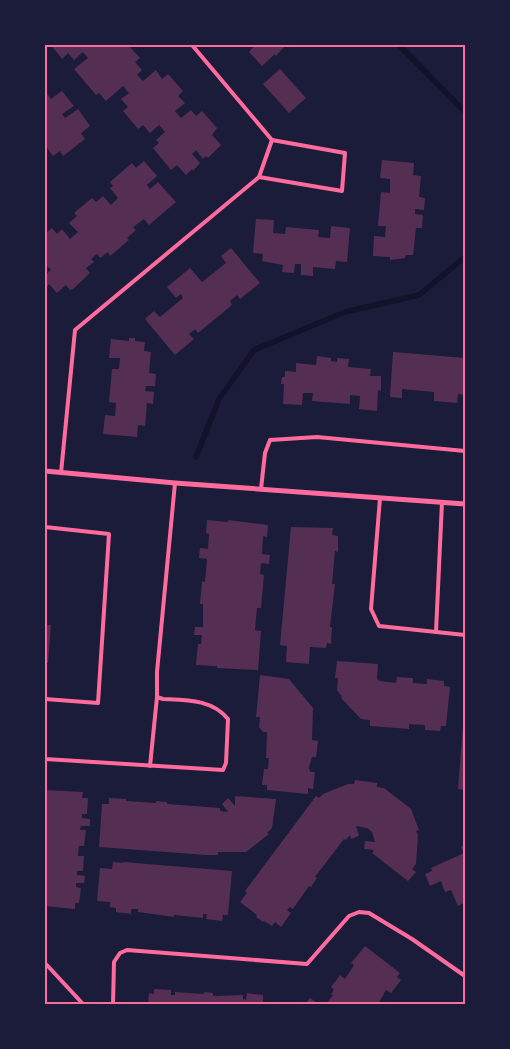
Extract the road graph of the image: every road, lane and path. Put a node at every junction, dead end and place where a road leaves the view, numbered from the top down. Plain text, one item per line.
1 (192, 45) edge
2 (272, 140) junction
3 (259, 177) junction
4 (465, 451) edge
5 (45, 471) edge
6 (61, 473) junction
7 (175, 483) junction
8 (261, 489) junction
9 (380, 498) junction
10 (442, 502) junction
11 (465, 504) edge
12 (45, 528) edge
13 (436, 632) junction
14 (465, 635) edge
15 (157, 697) junction
16 (45, 699) edge
17 (45, 759) edge
18 (150, 766) junction
19 (45, 963) edge
20 (465, 976) edge
21 (83, 1004) edge
22 (113, 1004) edge

1 - 2 lane
2 - 3 lane
2 - 3 lane
3 - 6 lane
4 - 8 lane
5 - 6 street
6 - 7 street
7 - 8 street
7 - 15 lane
8 - 9 street
9 - 10 street
9 - 13 lane
10 - 11 street
10 - 13 lane
12 - 16 lane
13 - 14 lane
15 - 18 lane
15 - 18 lane
17 - 18 lane
19 - 21 lane
20 - 22 lane

